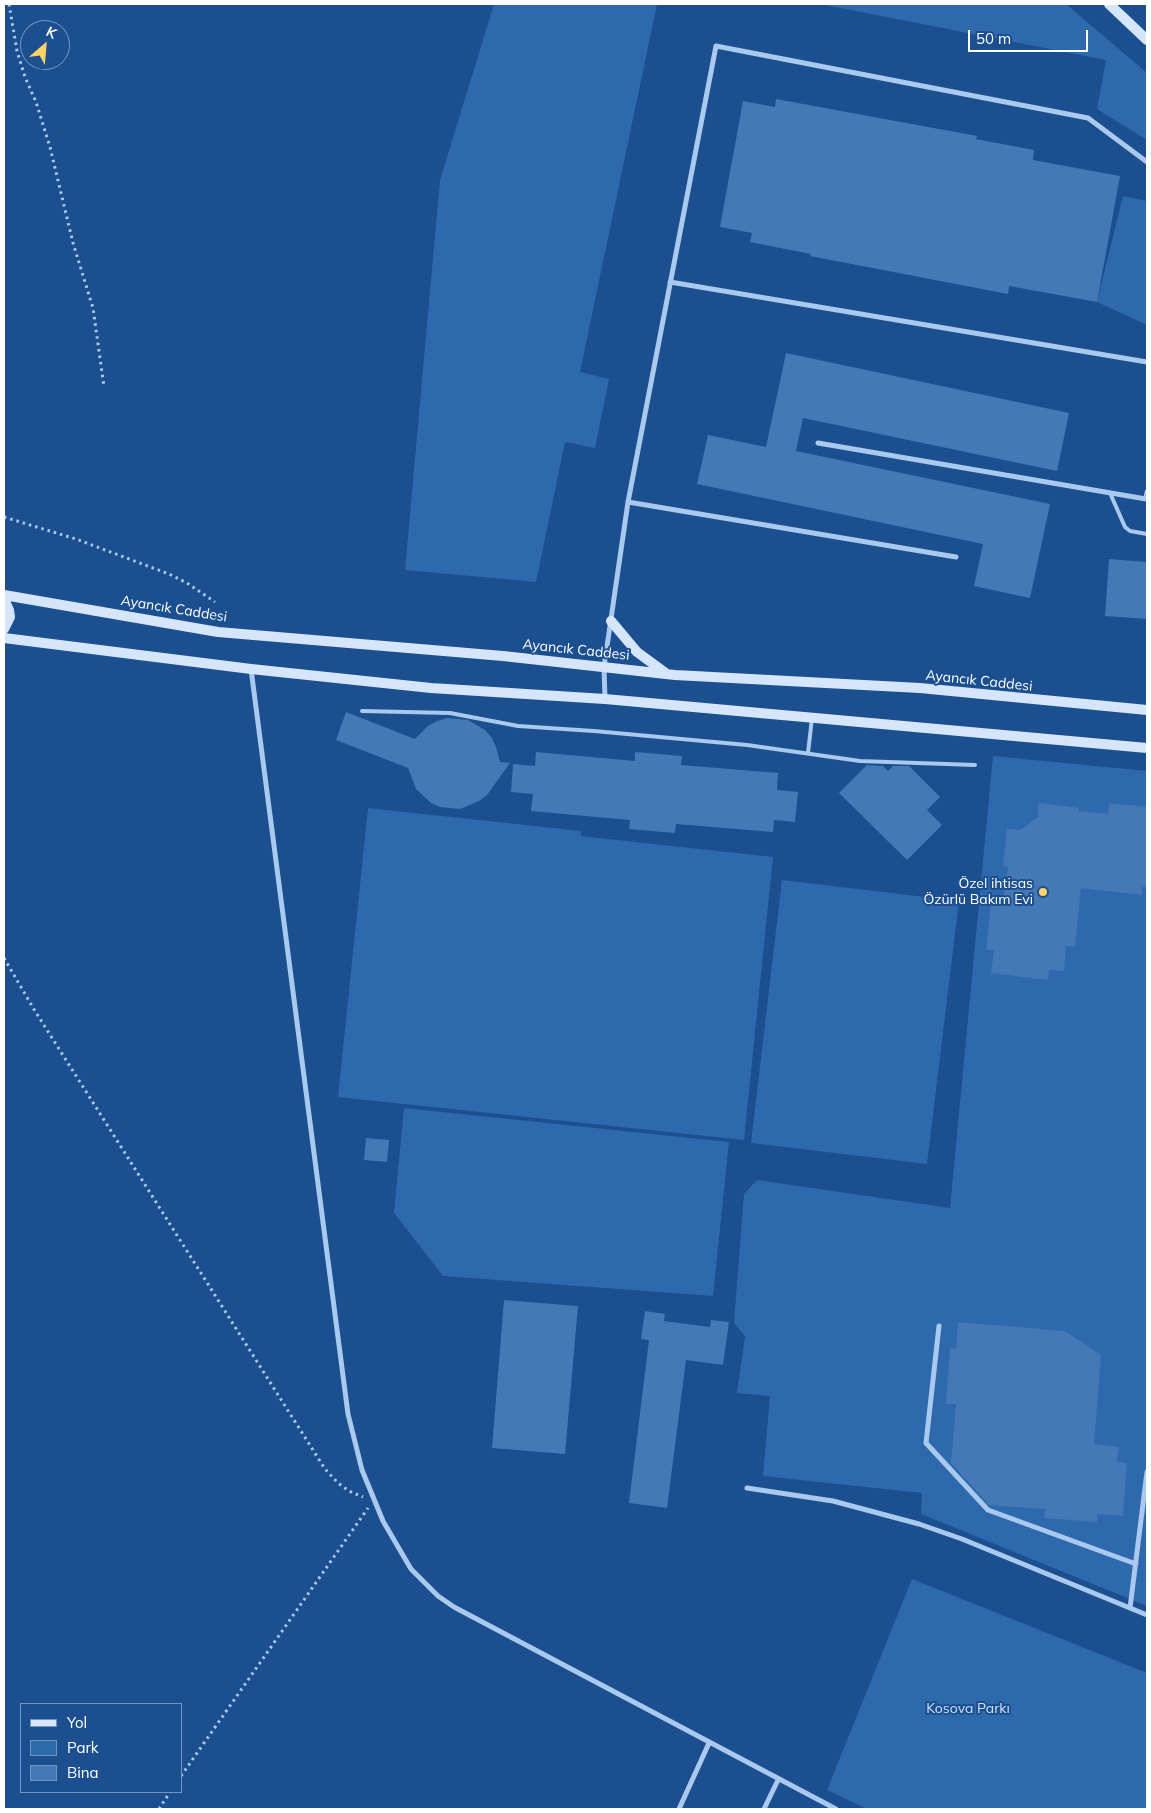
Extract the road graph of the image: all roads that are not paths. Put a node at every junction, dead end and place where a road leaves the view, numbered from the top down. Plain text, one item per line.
1 (1109, 4) edge
2 (1147, 40) edge
3 (1147, 162) edge
4 (670, 282) junction
5 (1147, 362) edge
6 (818, 443) dead end
7 (1147, 492) edge
8 (1110, 493) junction
9 (628, 502) junction
10 (1147, 534) edge
11 (956, 558) dead end
12 (4, 595) edge
13 (4, 599) edge
14 (611, 621) junction
15 (4, 629) edge
16 (4, 638) edge
17 (604, 667) junction
18 (251, 669) junction
19 (668, 674) junction
20 (605, 699) junction
21 (1147, 710) edge
22 (362, 711) dead end
23 (812, 718) junction
24 (1147, 748) edge
25 (808, 753) junction
26 (975, 766) dead end
27 (939, 1326) dead end
28 (1147, 1472) edge
29 (747, 1488) dead end
30 (1136, 1564) junction
31 (1130, 1608) junction
32 (1147, 1615) edge
33 (708, 1743) junction
34 (778, 1780) junction
35 (679, 1809) edge
36 (764, 1809) edge
37 (836, 1809) edge

1 - 2 street
3 - 4 street
4 - 5 street
4 - 9 street
6 - 8 street
7 - 8 street
8 - 10 lane
9 - 11 street
9 - 14 street
12 - 17 street, Ayancık Caddesi
13 - 15 street
14 - 17 street
14 - 19 street
16 - 18 street
17 - 19 street, Ayancık Caddesi
17 - 20 street
18 - 20 street
18 - 33 street
19 - 21 street, Ayancık Caddesi
20 - 23 street
22 - 25 lane
23 - 24 street
23 - 25 lane
25 - 26 lane
27 - 30 street
28 - 30 street
29 - 31 street
30 - 31 street
31 - 32 street
33 - 34 street
33 - 35 street
34 - 36 street
34 - 37 street

